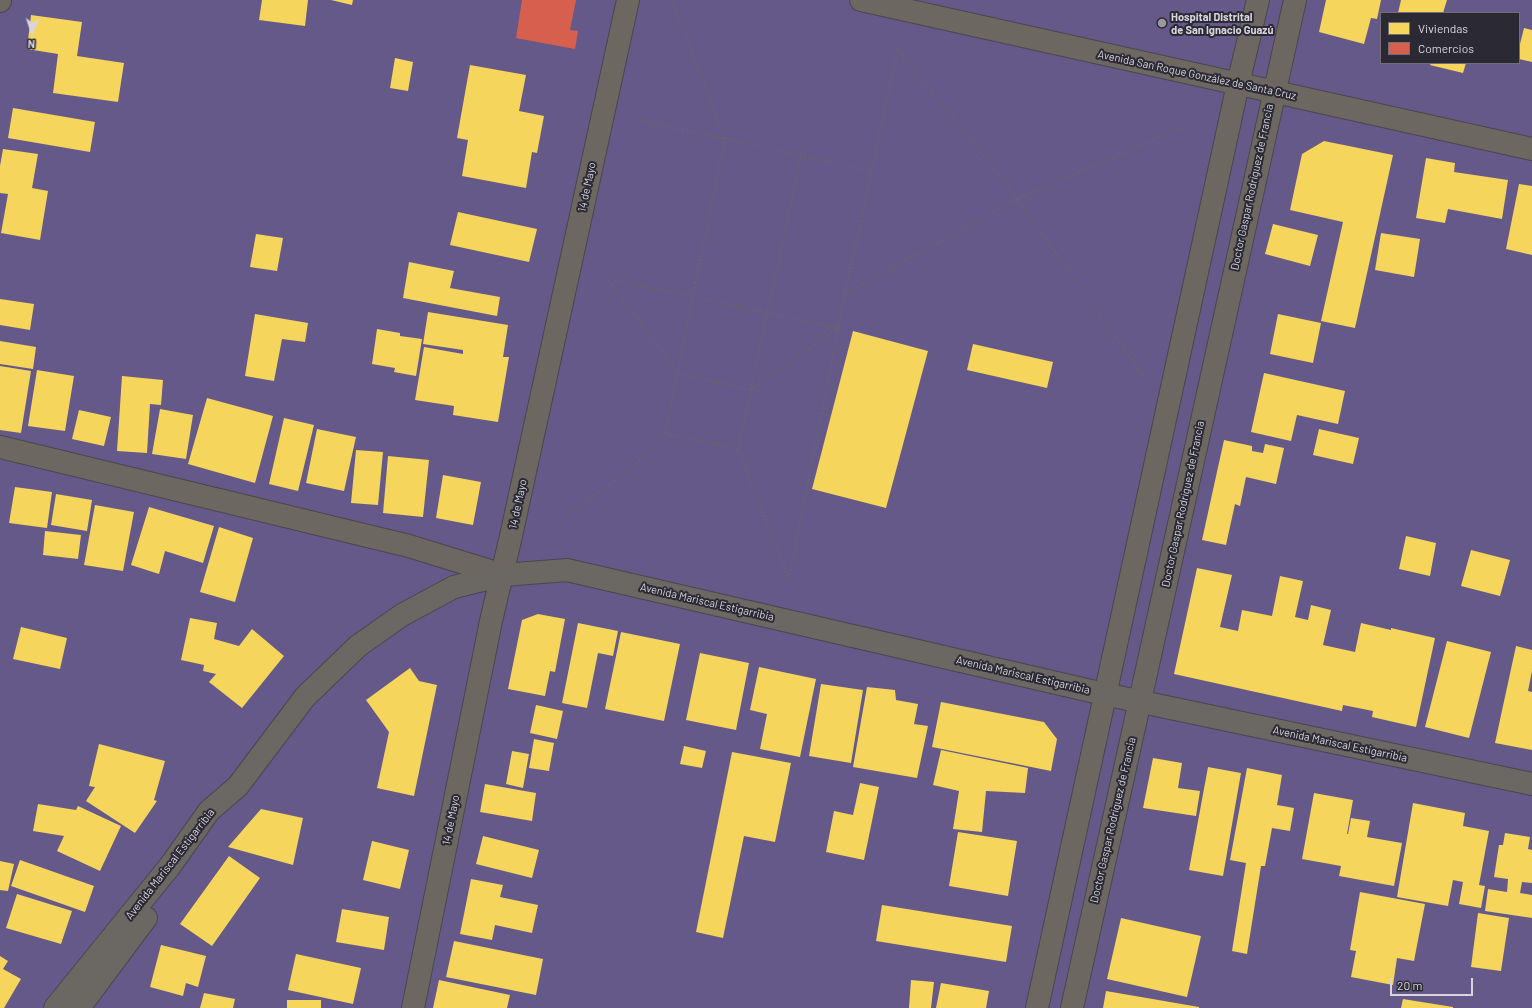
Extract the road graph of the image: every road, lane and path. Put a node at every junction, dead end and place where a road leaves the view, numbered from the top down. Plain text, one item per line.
1 (628, 0) edge
2 (672, 0) edge
3 (861, 0) edge
4 (1258, 0) edge
5 (1295, 0) edge
6 (1238, 84) junction
7 (1273, 92) junction
8 (1202, 118) dead end
9 (640, 120) dead end
10 (725, 139) junction
11 (1532, 149) edge
12 (801, 157) junction
13 (870, 171) junction
14 (1017, 199) junction
15 (844, 294) junction
16 (693, 297) junction
17 (767, 313) junction
18 (838, 328) junction
19 (678, 373) junction
20 (1145, 378) dead end
21 (751, 390) junction
22 (665, 433) junction
23 (0, 447) edge
24 (738, 449) junction
25 (556, 523) dead end
26 (503, 575) junction
27 (1104, 694) junction
28 (1140, 702) junction
29 (1532, 784) edge
30 (238, 786) junction
31 (55, 1008) edge
32 (79, 1008) edge
33 (413, 1008) edge
34 (1037, 1008) edge
35 (1072, 1008) edge

1 - 26 street, 14 de Mayo
2 - 10 path
3 - 6 street, Avenida San Roque González de Santa Cruz
4 - 6 street
5 - 7 street, Doctor Gaspar Rodríguez de Francia
6 - 7 street, Avenida San Roque González de Santa Cruz
6 - 27 street
7 - 11 street, Avenida San Roque González de Santa Cruz
7 - 28 street, Doctor Gaspar Rodríguez de Francia
8 - 14 path
9 - 10 path
10 - 12 path
10 - 16 path
12 - 13 path
12 - 17 path
13 - 14 path
13 - 15 path
14 - 15 path
14 - 20 path
15 - 18 path
16 - 17 path
16 - 19 path
16 - 19 path
17 - 18 path
17 - 21 path
18 - 21 path
18 - 24 path
19 - 21 path
19 - 22 path
21 - 24 path
22 - 24 path
22 - 25 path
23 - 26 street
26 - 27 highway, Avenida Mariscal Estigarribia
26 - 30 highway, Avenida Mariscal Estigarribia
26 - 33 street, 14 de Mayo
27 - 28 highway, Avenida Mariscal Estigarribia
27 - 34 street
28 - 29 highway, Avenida Mariscal Estigarribia
28 - 35 street, Doctor Gaspar Rodríguez de Francia
30 - 31 highway, Avenida Mariscal Estigarribia
30 - 32 highway

